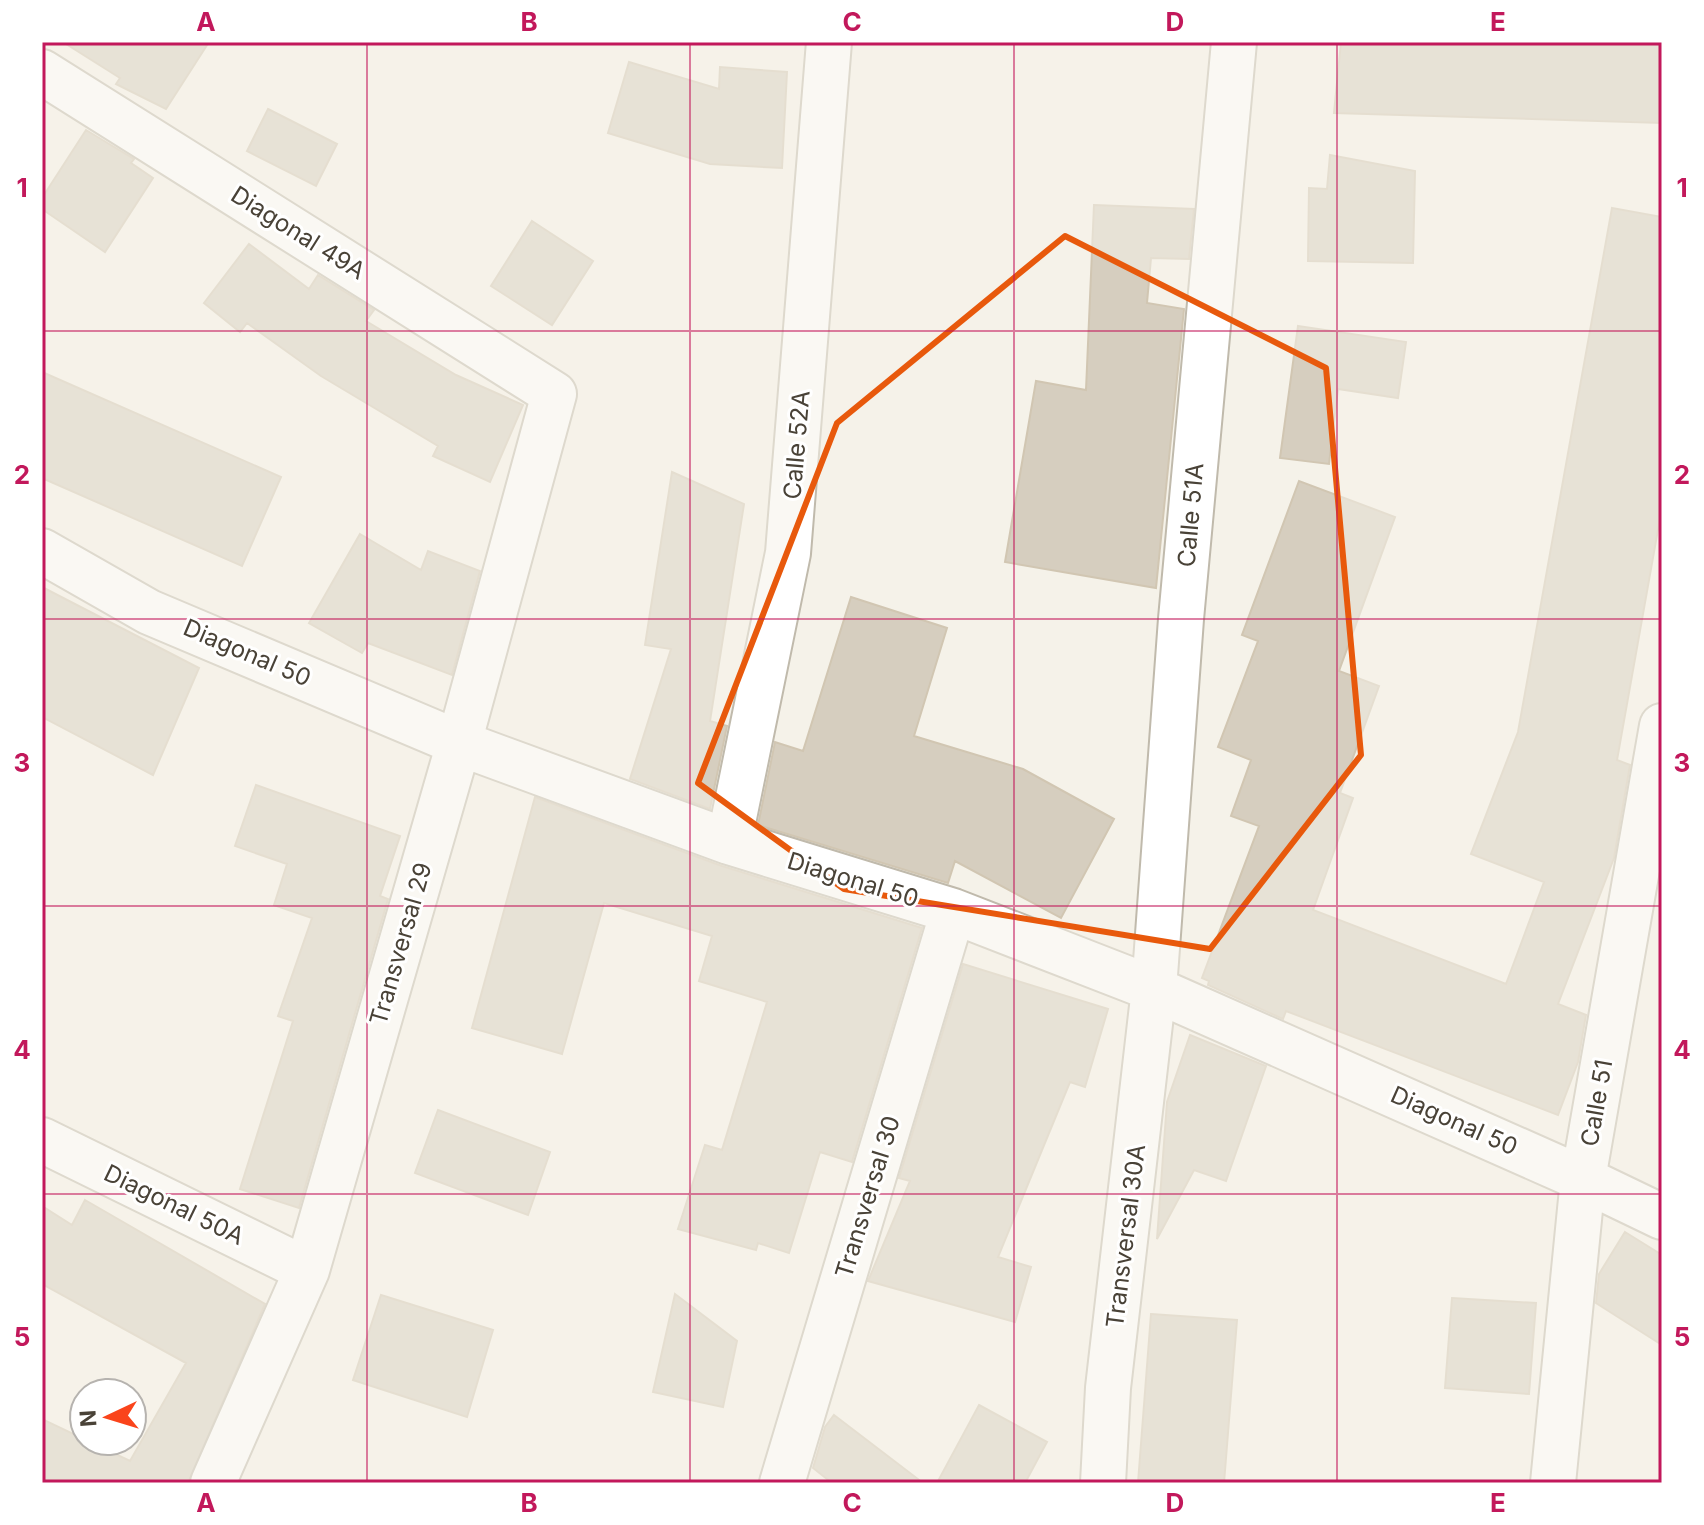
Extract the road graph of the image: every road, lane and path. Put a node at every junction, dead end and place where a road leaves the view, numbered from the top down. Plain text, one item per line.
1 (829, 42) edge
2 (1234, 42) edge
3 (42, 72) edge
4 (554, 394) joint
5 (42, 551) edge
6 (1662, 726) edge
7 (459, 743) junction
8 (729, 842) junction
9 (953, 911) junction
10 (1154, 989) junction
11 (42, 1140) edge
12 (1583, 1179) junction
13 (1662, 1217) edge
14 (307, 1270) junction
15 (213, 1483) edge
16 (782, 1483) edge
17 (1103, 1483) edge
18 (1553, 1483) edge

1 - 8 street, Calle 52A
2 - 10 street, Calle 51A
3 - 4 street, Diagonal 49A
4 - 7 street, Transversal 29
5 - 7 street, Diagonal 50
6 - 12 street, Calle 51
7 - 8 street, Diagonal 50
7 - 14 street, Transversal 29
8 - 9 street, Diagonal 50
9 - 10 street, Diagonal 50
9 - 16 street, Transversal 30
10 - 12 street, Diagonal 50
10 - 17 street, Transversal 30A
11 - 14 street, Diagonal 50A
12 - 13 street, Diagonal 50
12 - 18 street, Calle 51
14 - 15 street, Transversal 29

